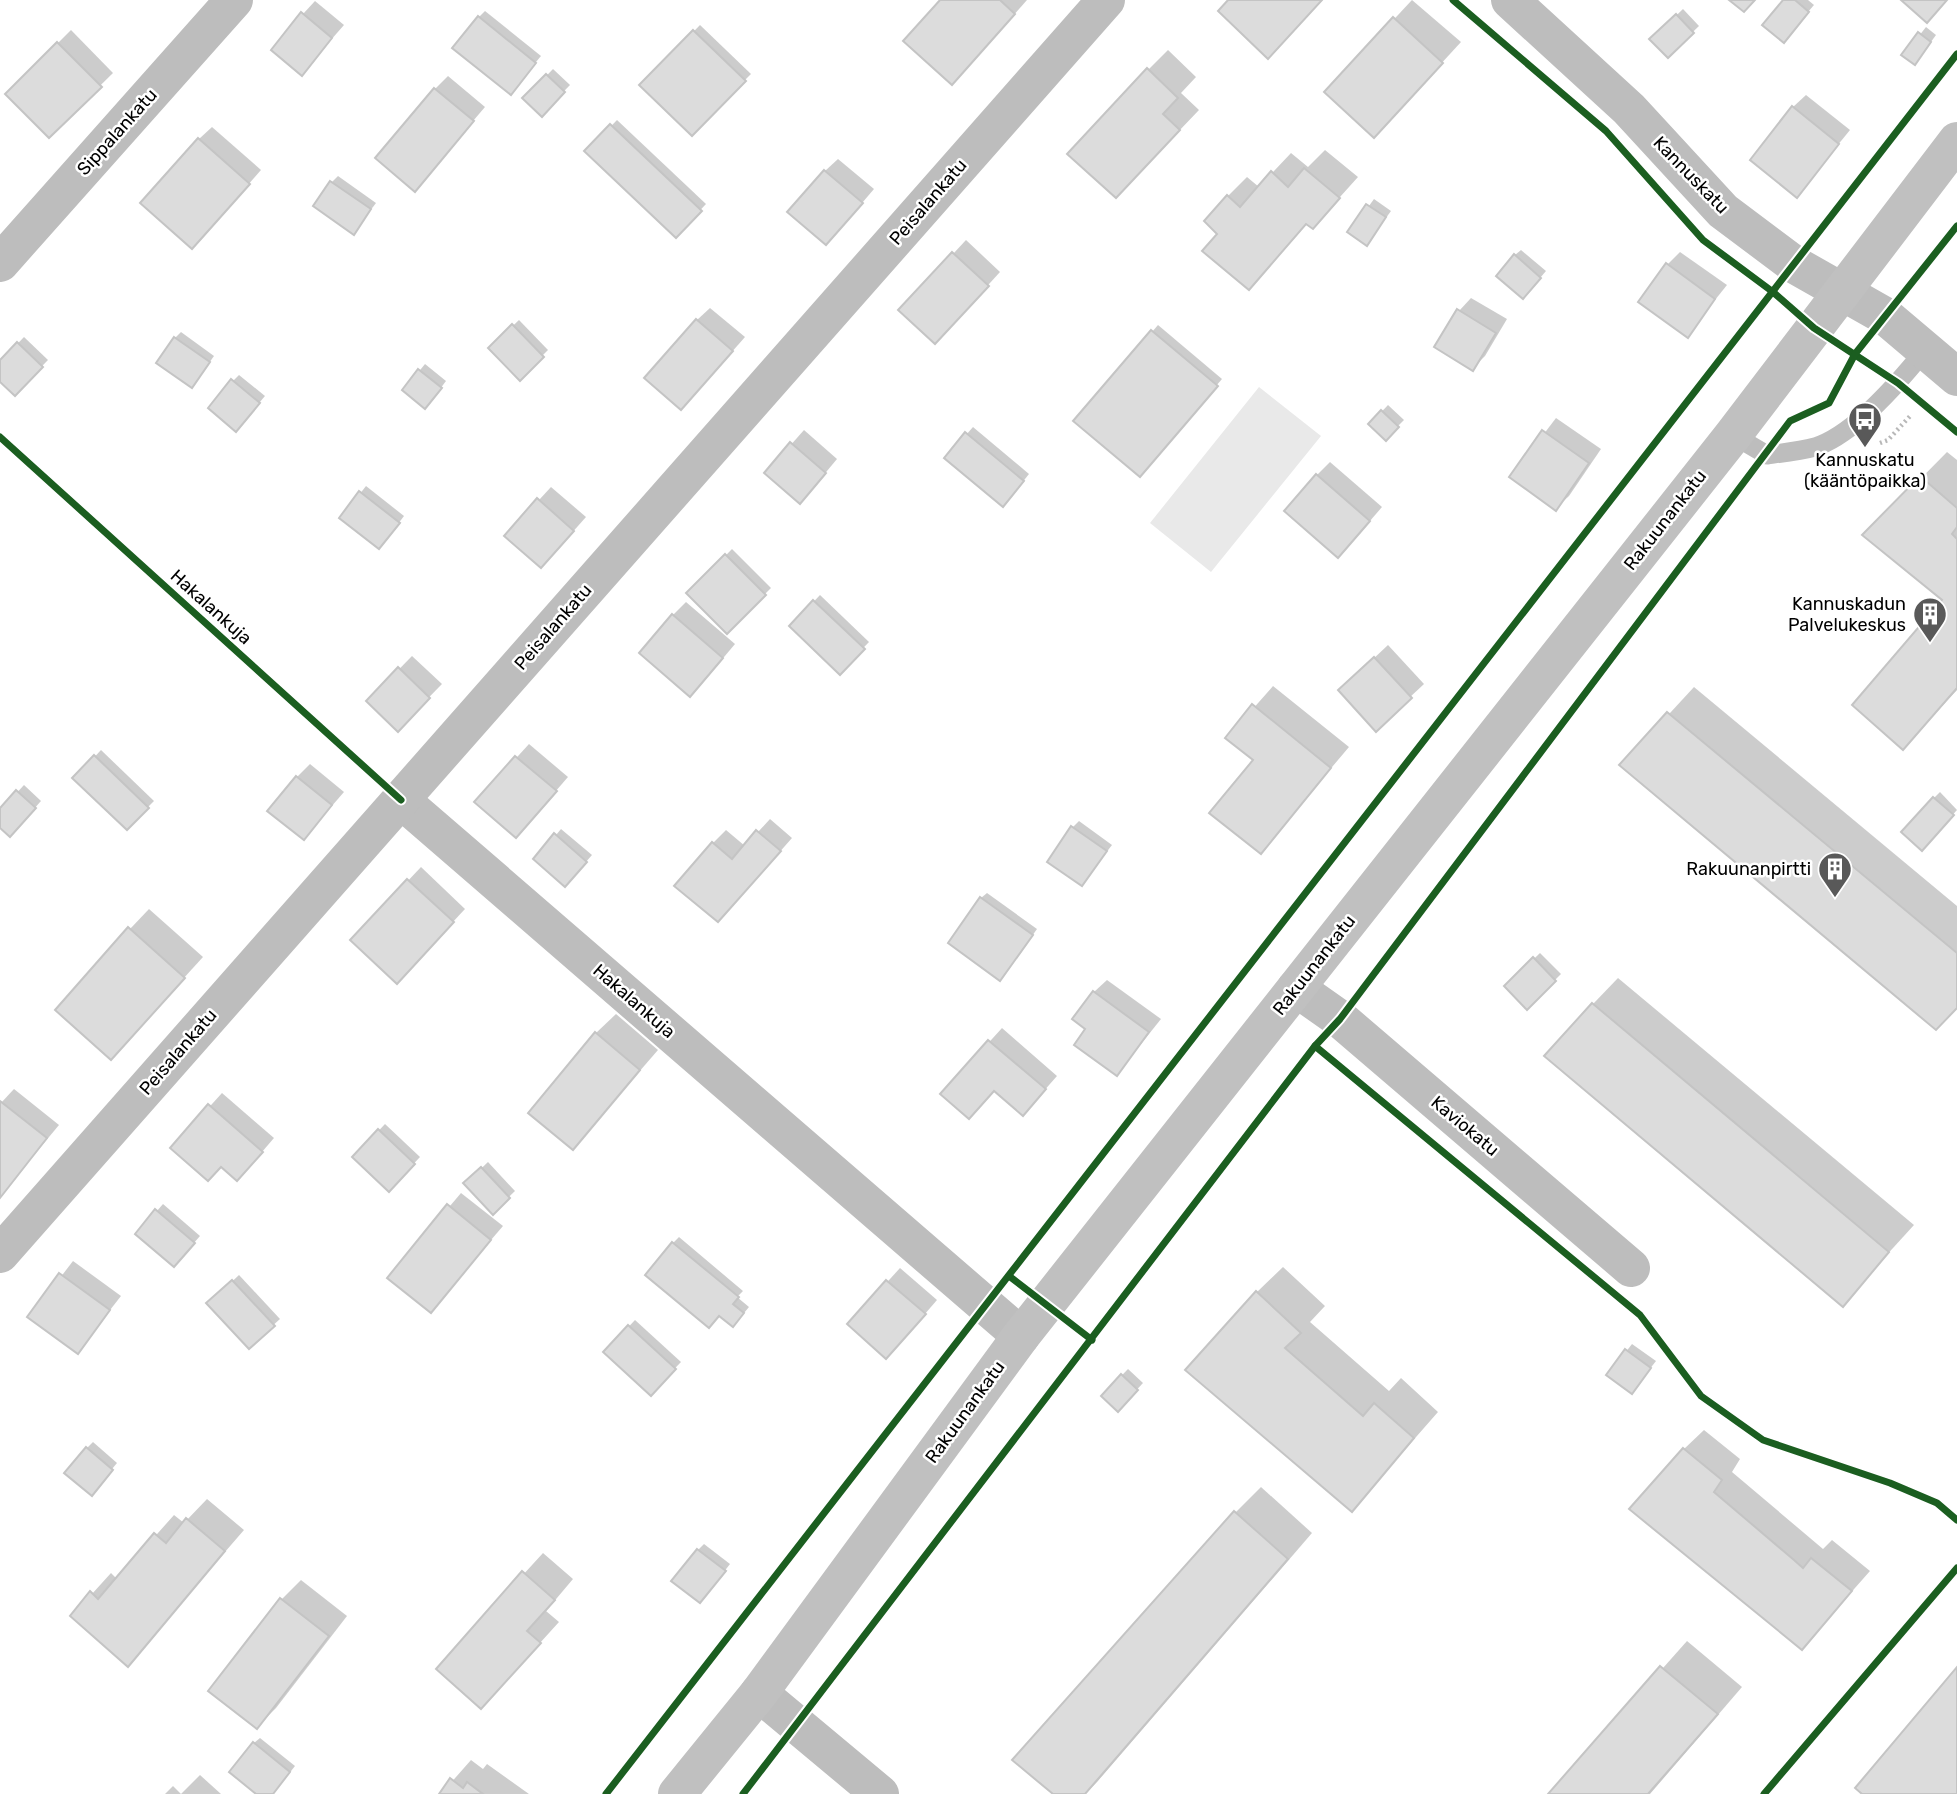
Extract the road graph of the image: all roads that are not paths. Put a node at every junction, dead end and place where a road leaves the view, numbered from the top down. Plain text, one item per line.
1 (234, 0) edge
2 (1106, 0) edge
3 (1510, 0) edge
4 (1957, 141) edge
5 (0, 263) edge
6 (1842, 290) junction
7 (1925, 350) junction
8 (1957, 377) edge
9 (1733, 435) junction
10 (401, 800) junction
11 (1296, 988) junction
12 (0, 1254) edge
13 (1631, 1268) dead end
14 (1021, 1336) junction
15 (759, 1692) junction
16 (677, 1794) edge
17 (880, 1794) edge

1 - 5 street, Sippalankatu
2 - 10 street, Peisalankatu
3 - 6 street, Kannuskatu
4 - 6 street, Rakuunankatu
6 - 7 street, Kannuskatu
6 - 9 street, Rakuunankatu
7 - 8 street, Kannuskatu
7 - 9 lane
9 - 11 street, Rakuunankatu
10 - 12 street, Peisalankatu
10 - 14 street, Hakalankuja
11 - 13 street, Kaviokatu
11 - 14 street, Rakuunankatu
14 - 15 street, Rakuunankatu
15 - 16 street, Rakuunankatu
15 - 17 street

